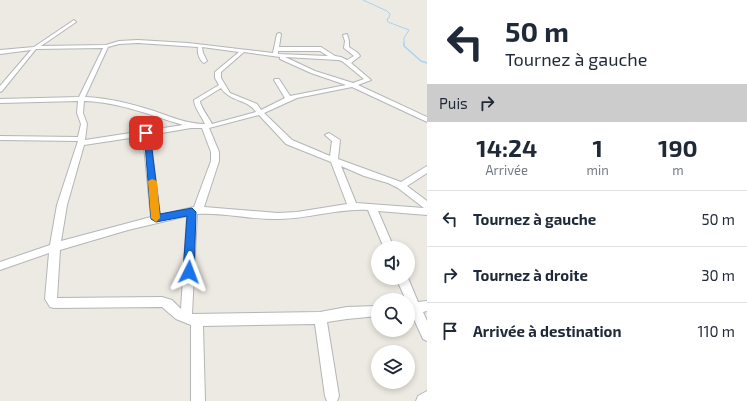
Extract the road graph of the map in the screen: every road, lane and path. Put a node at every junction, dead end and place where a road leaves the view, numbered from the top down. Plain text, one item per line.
1 (74, 20) dead end
2 (279, 34) dead end
3 (345, 35) dead end
4 (106, 46) junction
5 (200, 47) junction
6 (35, 48) junction
7 (276, 48) junction
8 (243, 51) junction
9 (0, 52) edge
10 (276, 55) junction
11 (335, 58) junction
12 (204, 61) dead end
13 (347, 63) junction
14 (277, 80) dead end
15 (223, 85) junction
16 (352, 85) junction
17 (0, 90) edge
18 (288, 98) junction
19 (82, 99) junction
20 (0, 101) edge
21 (260, 113) junction
22 (427, 120) edge
23 (190, 126) junction
24 (207, 126) junction
25 (146, 133) junction
26 (329, 135) dead end
27 (0, 138) edge
28 (81, 141) junction
29 (334, 160) junction
30 (427, 169) edge
31 (401, 186) junction
32 (353, 206) junction
33 (427, 206) edge
34 (371, 208) junction
35 (195, 211) junction
36 (427, 212) edge
37 (156, 219) junction
38 (386, 241) edge
39 (55, 247) junction
40 (0, 266) edge
41 (406, 285) edge
42 (417, 307) edge
43 (371, 311) edge
44 (320, 318) junction
45 (192, 319) junction
46 (427, 335) edge
47 (332, 396) dead end
48 (427, 398) edge
49 (198, 401) edge
50 (423, 401) edge

1 - 6 street
2 - 7 street
3 - 13 street
4 - 5 street
4 - 6 street
4 - 19 street
5 - 8 street
5 - 12 street
6 - 9 street
6 - 17 street
7 - 10 street
7 - 11 street
8 - 10 street
8 - 15 street
10 - 11 street
10 - 16 street
11 - 13 street
13 - 16 street
14 - 18 street
15 - 21 street
15 - 24 street
16 - 18 street
16 - 22 street
18 - 21 street
19 - 20 street
19 - 23 street
19 - 28 street
21 - 24 street
21 - 29 street
23 - 24 street
23 - 25 street
24 - 35 street
25 - 28 street
25 - 37 street
26 - 29 street
27 - 28 street
28 - 39 street
29 - 31 street
29 - 32 street
30 - 31 street
31 - 33 street
32 - 34 street
32 - 35 street
34 - 36 street
34 - 38 street
35 - 37 street
35 - 45 street
37 - 39 street
39 - 40 street
39 - 45 street
41 - 42 street
42 - 46 street
43 - 44 street
44 - 45 street
44 - 47 street
45 - 49 street
48 - 50 street

